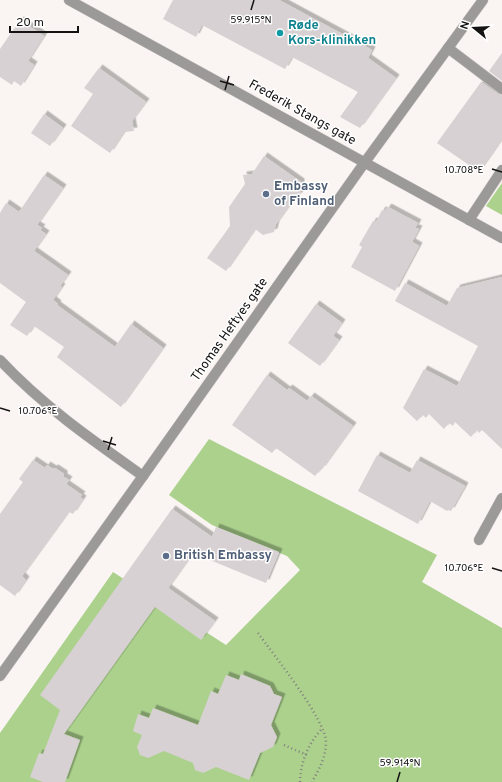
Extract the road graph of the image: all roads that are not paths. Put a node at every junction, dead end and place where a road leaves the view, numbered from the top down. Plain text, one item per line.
1 (69, 0) edge
2 (483, 0) edge
3 (448, 48) junction
4 (502, 88) edge
5 (365, 162) junction
6 (502, 170) edge
7 (469, 220) junction
8 (502, 238) edge
9 (0, 360) edge
10 (143, 476) junction
11 (502, 498) edge
12 (499, 510) edge
13 (480, 540) dead end
14 (0, 676) edge

1 - 5 street, Frederik Stangs gate
2 - 3 street, Thomas Heftyes gate
3 - 4 street
3 - 5 street, Thomas Heftyes gate
5 - 7 street, Frederik Stangs gate
5 - 10 street, Thomas Heftyes gate
6 - 7 street
7 - 8 street, Frederik Stangs gate
9 - 10 street
10 - 14 street, Thomas Heftyes gate
11 - 12 street
12 - 13 street

